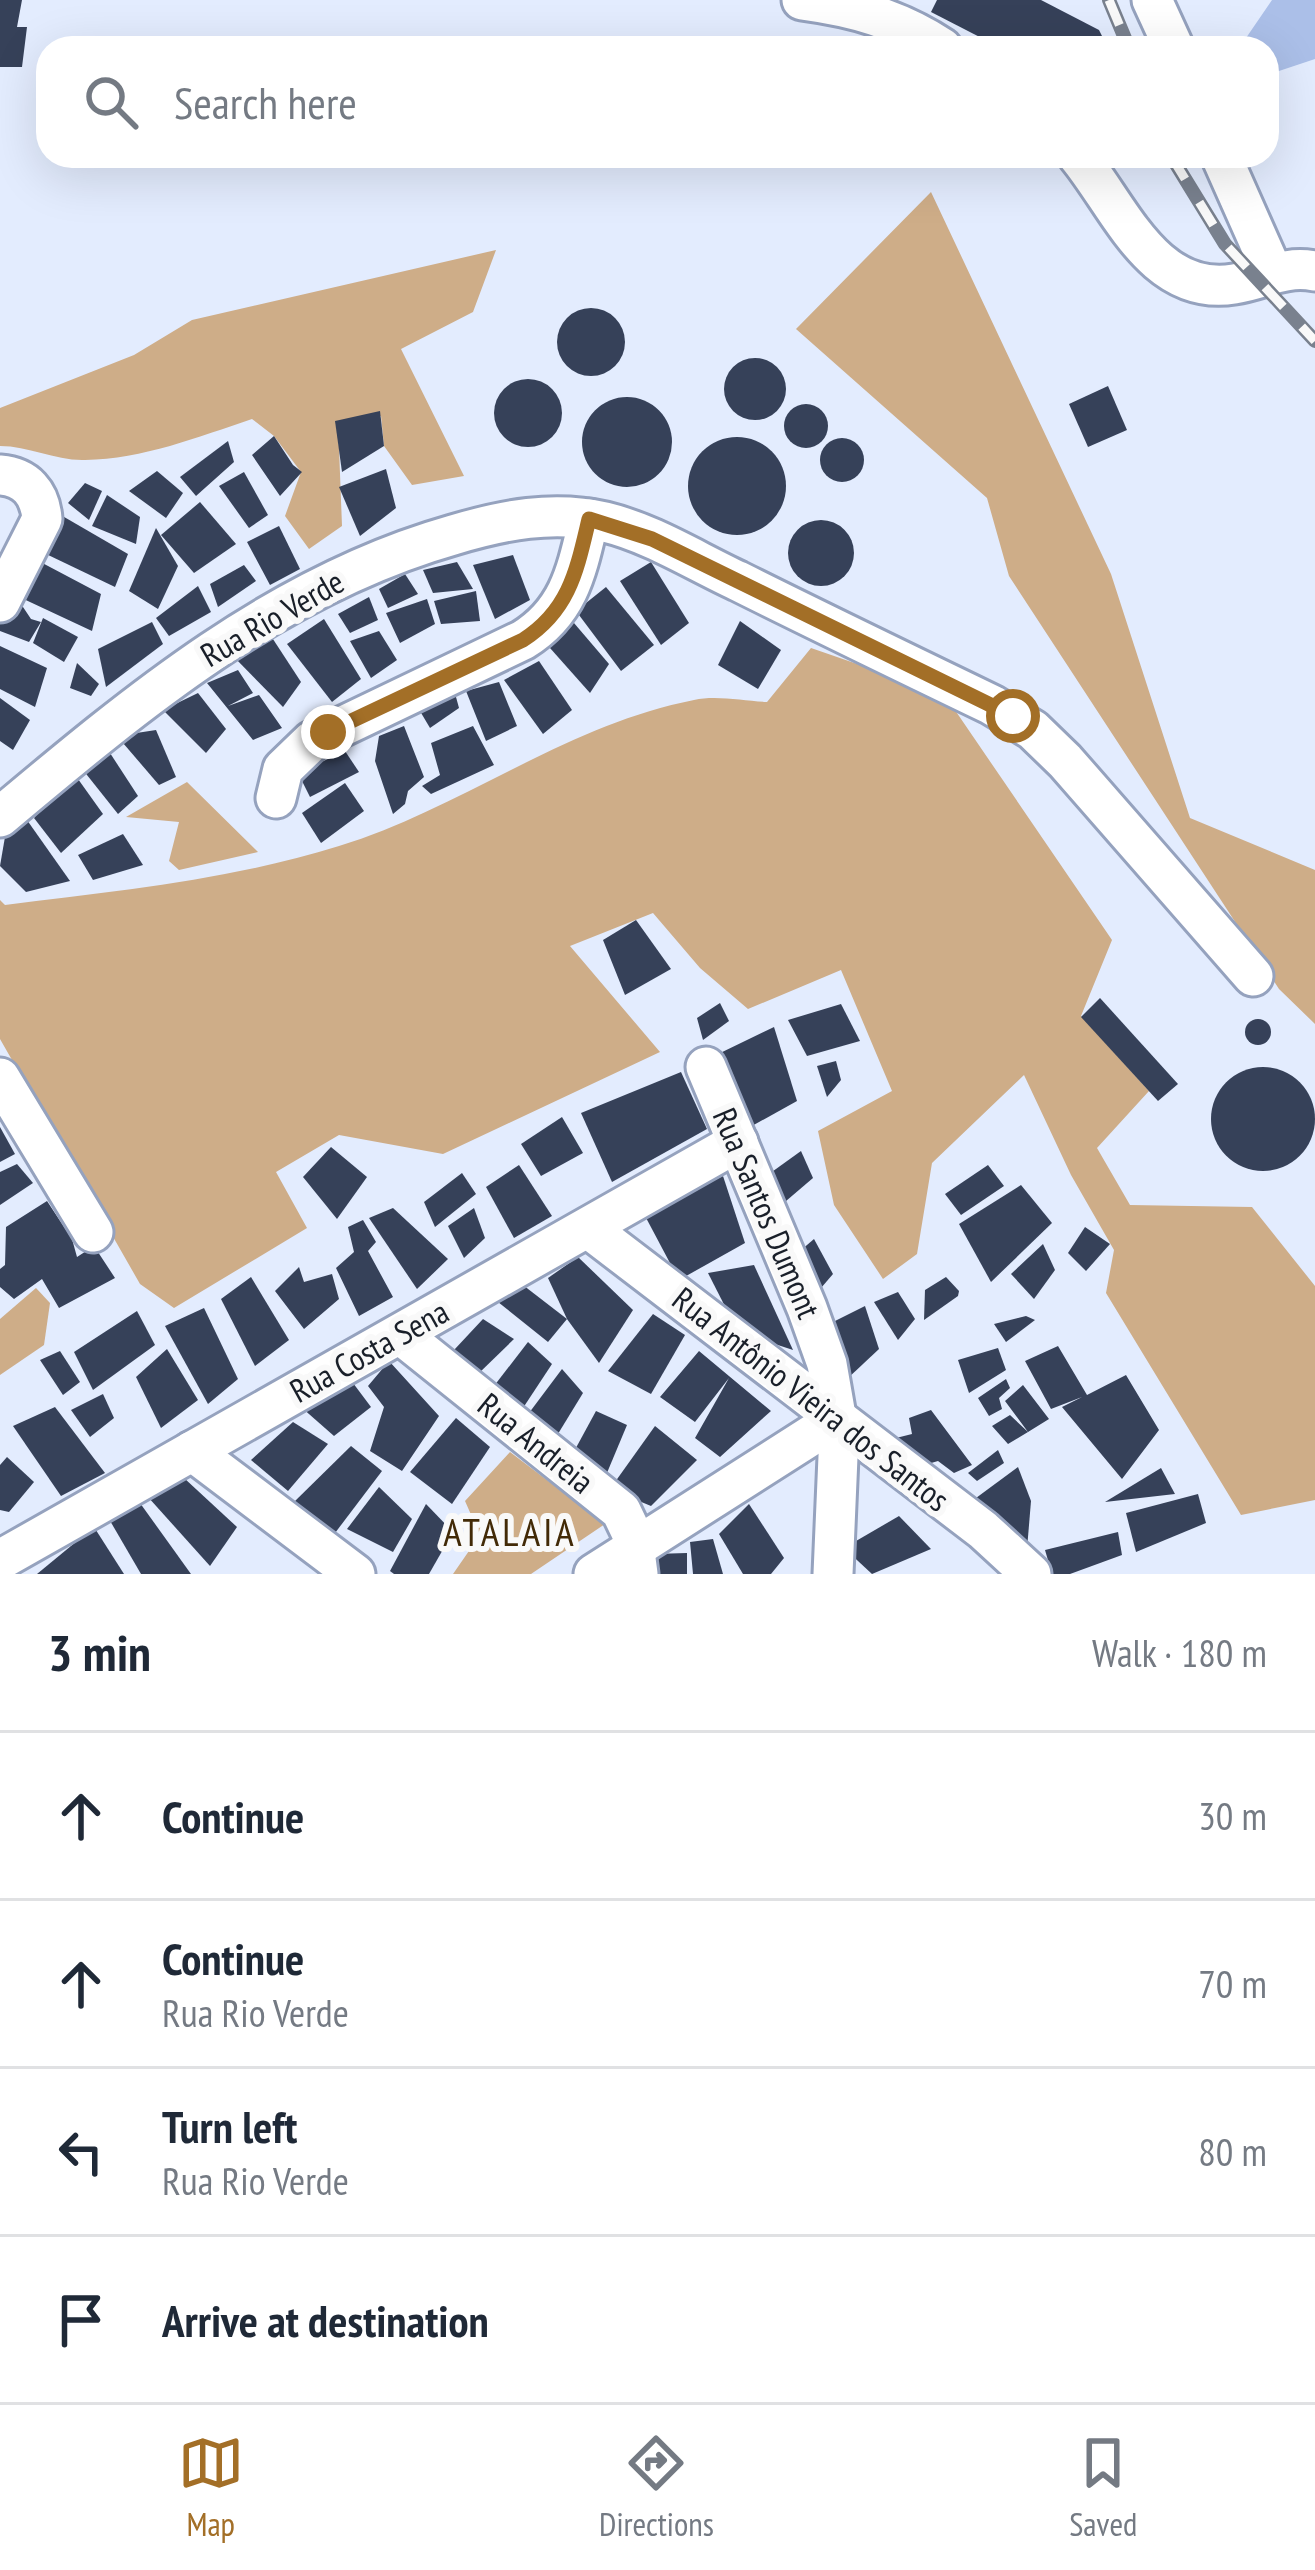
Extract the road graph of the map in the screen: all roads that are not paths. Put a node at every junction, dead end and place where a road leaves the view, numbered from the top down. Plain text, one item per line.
1 (802, 0) edge
2 (1152, 0) edge
3 (919, 36) edge
4 (1168, 36) edge
5 (1086, 168) edge
6 (1226, 168) edge
7 (1272, 271) junction
8 (1315, 271) edge
9 (0, 475) edge
10 (589, 519) junction
11 (0, 602) edge
12 (276, 798) dead end
13 (0, 817) edge
14 (1253, 976) dead end
15 (706, 1067) dead end
16 (0, 1078) edge
17 (739, 1142) junction
18 (588, 1228) junction
19 (93, 1232) dead end
20 (400, 1334) junction
21 (837, 1419) junction
22 (192, 1451) junction
23 (0, 1560) edge
24 (636, 1561) edge
25 (355, 1574) edge
26 (594, 1574) edge
27 (833, 1574) edge
28 (1031, 1574) edge

1 - 3 street
2 - 4 street
5 - 7 street
6 - 7 street
7 - 8 street
9 - 11 street
10 - 12 street
10 - 13 street, Rua Rio Verde
10 - 14 street, Rua Rio Verde
15 - 17 street, Rua Santos Dumont
16 - 19 street
17 - 18 street, Rua Costa Sena
17 - 21 street, Rua Santos Dumont
18 - 20 street, Rua Costa Sena
18 - 21 street, Rua Antônio Vieira dos Santos
20 - 22 street, Rua Costa Sena
20 - 24 street, Rua Andreia
21 - 24 street
21 - 27 street, Rua Santos Dumont
21 - 28 street, Rua Antônio Vieira dos Santos
22 - 23 street, Rua Costa Sena
22 - 25 street
24 - 26 street

